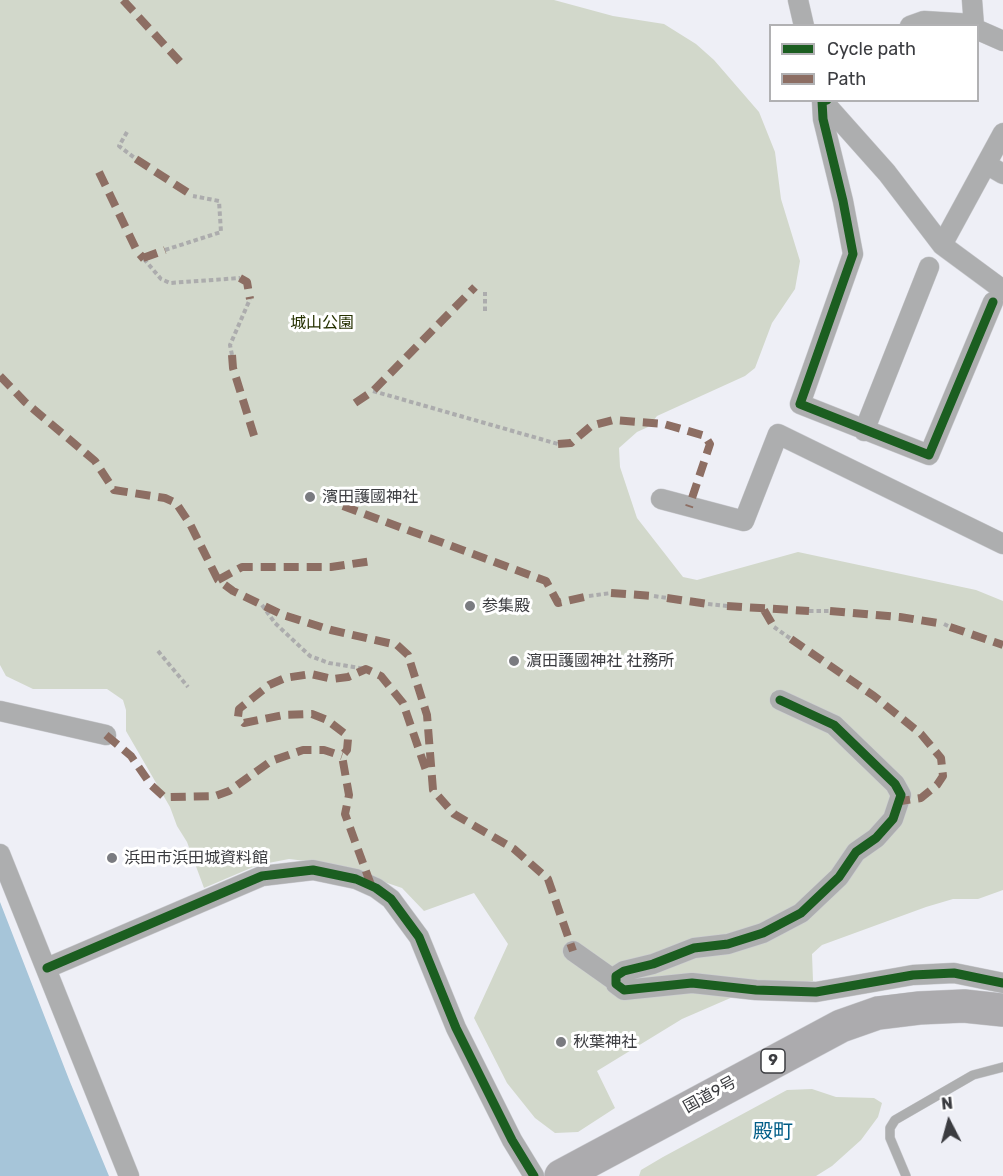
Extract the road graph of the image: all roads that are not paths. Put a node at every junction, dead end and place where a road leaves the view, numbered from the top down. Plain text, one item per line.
1 (798, 0) edge
2 (972, 0) edge
3 (804, 24) edge
4 (916, 24) edge
5 (955, 24) edge
6 (975, 24) edge
7 (979, 28) edge
8 (1003, 41) edge
9 (822, 102) edge
10 (823, 102) edge
11 (1003, 133) edge
12 (986, 164) junction
13 (1003, 174) edge
14 (942, 245) junction
15 (929, 267) dead end
16 (998, 296) edge
17 (864, 431) junction
18 (661, 499) dead end
19 (1003, 544) edge
20 (780, 700) dead end
21 (0, 711) edge
22 (106, 735) dead end
23 (0, 854) edge
24 (573, 951) dead end
25 (47, 968) junction
26 (614, 980) junction
27 (1003, 983) edge
28 (1003, 1010) edge
29 (1003, 1067) edge
30 (129, 1176) edge
31 (534, 1176) edge
32 (561, 1176) edge
33 (906, 1176) edge

1 - 3 street
2 - 6 street
4 - 5 street
7 - 8 street
9 - 17 street
10 - 14 street
11 - 12 street
12 - 13 street
12 - 14 street
14 - 16 street
15 - 17 street
16 - 17 street
18 - 19 street
20 - 26 street
21 - 22 street
23 - 25 street
24 - 26 street
25 - 30 street
25 - 31 street
26 - 27 street
28 - 32 highway, 国道9号 / 9
29 - 33 lane

